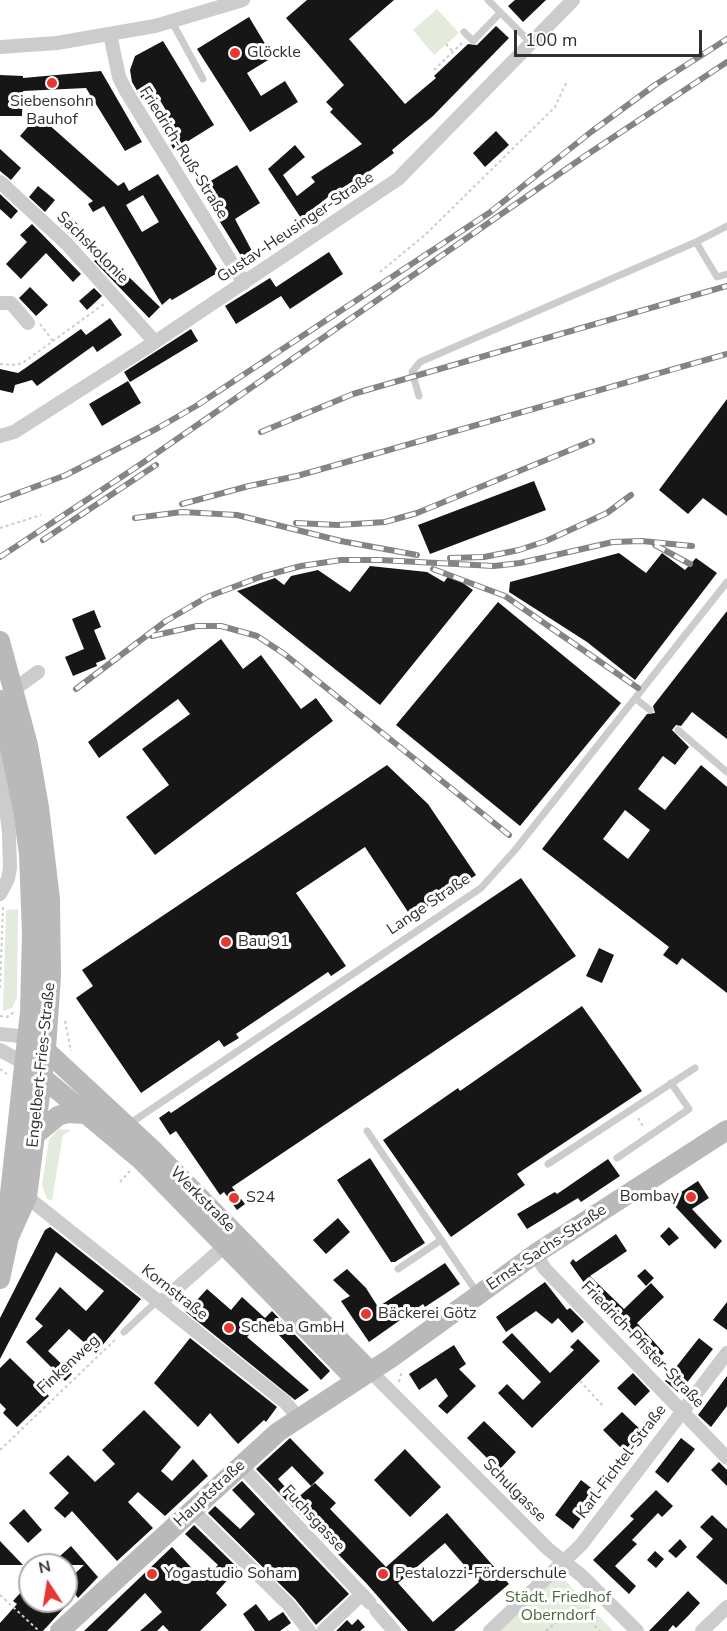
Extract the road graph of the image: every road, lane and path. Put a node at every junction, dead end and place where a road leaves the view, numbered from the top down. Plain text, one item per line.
1 (243, 0) edge
2 (488, 0) edge
3 (573, 0) edge
4 (220, 4) edge
5 (501, 13) junction
6 (172, 22) junction
7 (464, 32) dead end
8 (110, 34) junction
9 (464, 41) dead end
10 (531, 43) junction
11 (447, 44) dead end
12 (0, 46) edge
13 (453, 52) junction
14 (434, 70) dead end
15 (203, 79) dead end
16 (567, 81) dead end
17 (0, 182) edge
18 (727, 226) edge
19 (696, 242) junction
20 (380, 272) dead end
21 (727, 274) edge
22 (244, 283) junction
23 (115, 295) junction
24 (0, 303) edge
25 (28, 323) joint
26 (53, 341) junction
27 (155, 342) junction
28 (0, 364) edge
29 (419, 396) dead end
30 (0, 436) edge
31 (41, 515) dead end
32 (0, 528) edge
33 (727, 582) edge
34 (0, 641) edge
35 (38, 672) dead end
36 (0, 699) edge
37 (636, 699) junction
38 (650, 710) dead end
39 (678, 730) dead end
40 (0, 756) edge
41 (727, 772) edge
42 (0, 894) edge
43 (31, 902) junction
44 (0, 988) edge
45 (0, 1034) edge
46 (28, 1037) junction
47 (46, 1048) junction
48 (0, 1050) edge
49 (24, 1063) junction
50 (695, 1068) dead end
51 (42, 1077) junction
52 (671, 1083) junction
53 (632, 1109) junction
54 (85, 1114) junction
55 (128, 1125) junction
56 (727, 1130) edge
57 (367, 1131) dead end
58 (36, 1135) junction
59 (649, 1136) junction
60 (617, 1158) dead end
61 (126, 1163) dead end
62 (548, 1164) dead end
63 (132, 1169) dead end
64 (27, 1197) junction
65 (9, 1237) junction
66 (441, 1240) junction
67 (226, 1245) junction
68 (535, 1254) junction
69 (398, 1269) dead end
70 (0, 1279) edge
71 (478, 1294) junction
72 (159, 1302) junction
73 (124, 1332) joint
74 (727, 1353) edge
75 (363, 1376) junction
76 (580, 1381) dead end
77 (604, 1407) dead end
78 (681, 1410) junction
79 (298, 1417) junction
80 (0, 1450) edge
81 (727, 1458) edge
82 (241, 1466) junction
83 (193, 1511) junction
84 (564, 1562) junction
85 (0, 1595) edge
86 (369, 1602) junction
87 (727, 1607) edge
88 (65, 1630) edge
89 (39, 1631) edge
90 (309, 1631) edge
91 (323, 1631) edge
92 (394, 1631) edge
93 (490, 1631) edge
94 (546, 1631) edge
95 (600, 1631) edge
96 (637, 1631) edge
97 (702, 1631) edge

1 - 4 street
2 - 5 lane
3 - 10 street, Gustav-Heusinger-Straße
4 - 6 street
5 - 7 lane
5 - 10 lane
6 - 8 street
6 - 15 lane
8 - 12 street
8 - 22 street, Friedrich-Ruß-Straße
9 - 13 path
10 - 22 street, Gustav-Heusinger-Straße
11 - 13 path
13 - 14 path
16 - 20 path
17 - 23 street, Sachskolonie
18 - 19 lane
19 - 21 lane
19 - 29 lane
22 - 27 street, Gustav-Heusinger-Straße
23 - 26 path
23 - 27 street, Sachskolonie
24 - 25 street
25 - 26 path
26 - 28 path
27 - 30 street, Gustav-Heusinger-Straße
31 - 32 path
33 - 37 lane, Lange Straße
34 - 43 main road, Engelbert-Fries-Straße
35 - 36 street
36 - 43 main road, Engelbert-Fries-Straße
37 - 38 lane
37 - 55 lane, Lange Straße
39 - 41 lane
40 - 42 street
43 - 44 path
43 - 46 main road, Engelbert-Fries-Straße
43 - 47 main road, Engelbert-Fries-Straße
45 - 46 street
46 - 47 main road, Werkstraße
46 - 49 main road, Engelbert-Fries-Straße
47 - 51 main road, Engelbert-Fries-Straße
47 - 55 main road, Werkstraße
48 - 49 street
49 - 51 main road, Werkstraße
49 - 65 main road, Engelbert-Fries-Straße
50 - 52 lane
51 - 54 main road, Werkstraße
51 - 58 main road, Engelbert-Fries-Straße
52 - 53 lane
52 - 59 lane
53 - 59 path
53 - 62 lane
54 - 58 main road
54 - 67 main road, Werkstraße
55 - 75 main road, Werkstraße
56 - 68 main road, Ernst-Sachs-Straße
57 - 66 lane
58 - 64 main road, Engelbert-Fries-Straße
59 - 60 lane
61 - 63 path
64 - 65 main road, Engelbert-Fries-Straße
64 - 72 street, Kornstraße
65 - 70 main road, Engelbert-Fries-Straße
66 - 69 lane
66 - 71 lane
67 - 72 street
67 - 75 main road, Werkstraße
68 - 71 main road, Ernst-Sachs-Straße
68 - 78 street, Friedrich-Pfister-Straße
71 - 75 main road, Ernst-Sachs-Straße
72 - 73 lane, Finkenweg
72 - 79 street, Kornstraße
73 - 80 path, Finkenweg
74 - 78 street, Karl-Fichtel-Straße
75 - 79 main road, Hauptstraße
75 - 84 street, Schulgasse
76 - 77 path
78 - 81 street, Friedrich-Pfister-Straße
78 - 84 street, Karl-Fichtel-Straße
79 - 82 main road, Hauptstraße
82 - 83 main road, Hauptstraße
82 - 86 street, Fuchsgasse
83 - 88 main road, Hauptstraße
83 - 90 street
84 - 93 street, Karl-Fichtel-Straße
84 - 96 street, Schulgasse
85 - 89 path
86 - 91 street
86 - 92 street, Fuchsgasse
87 - 97 street
94 - 95 path

